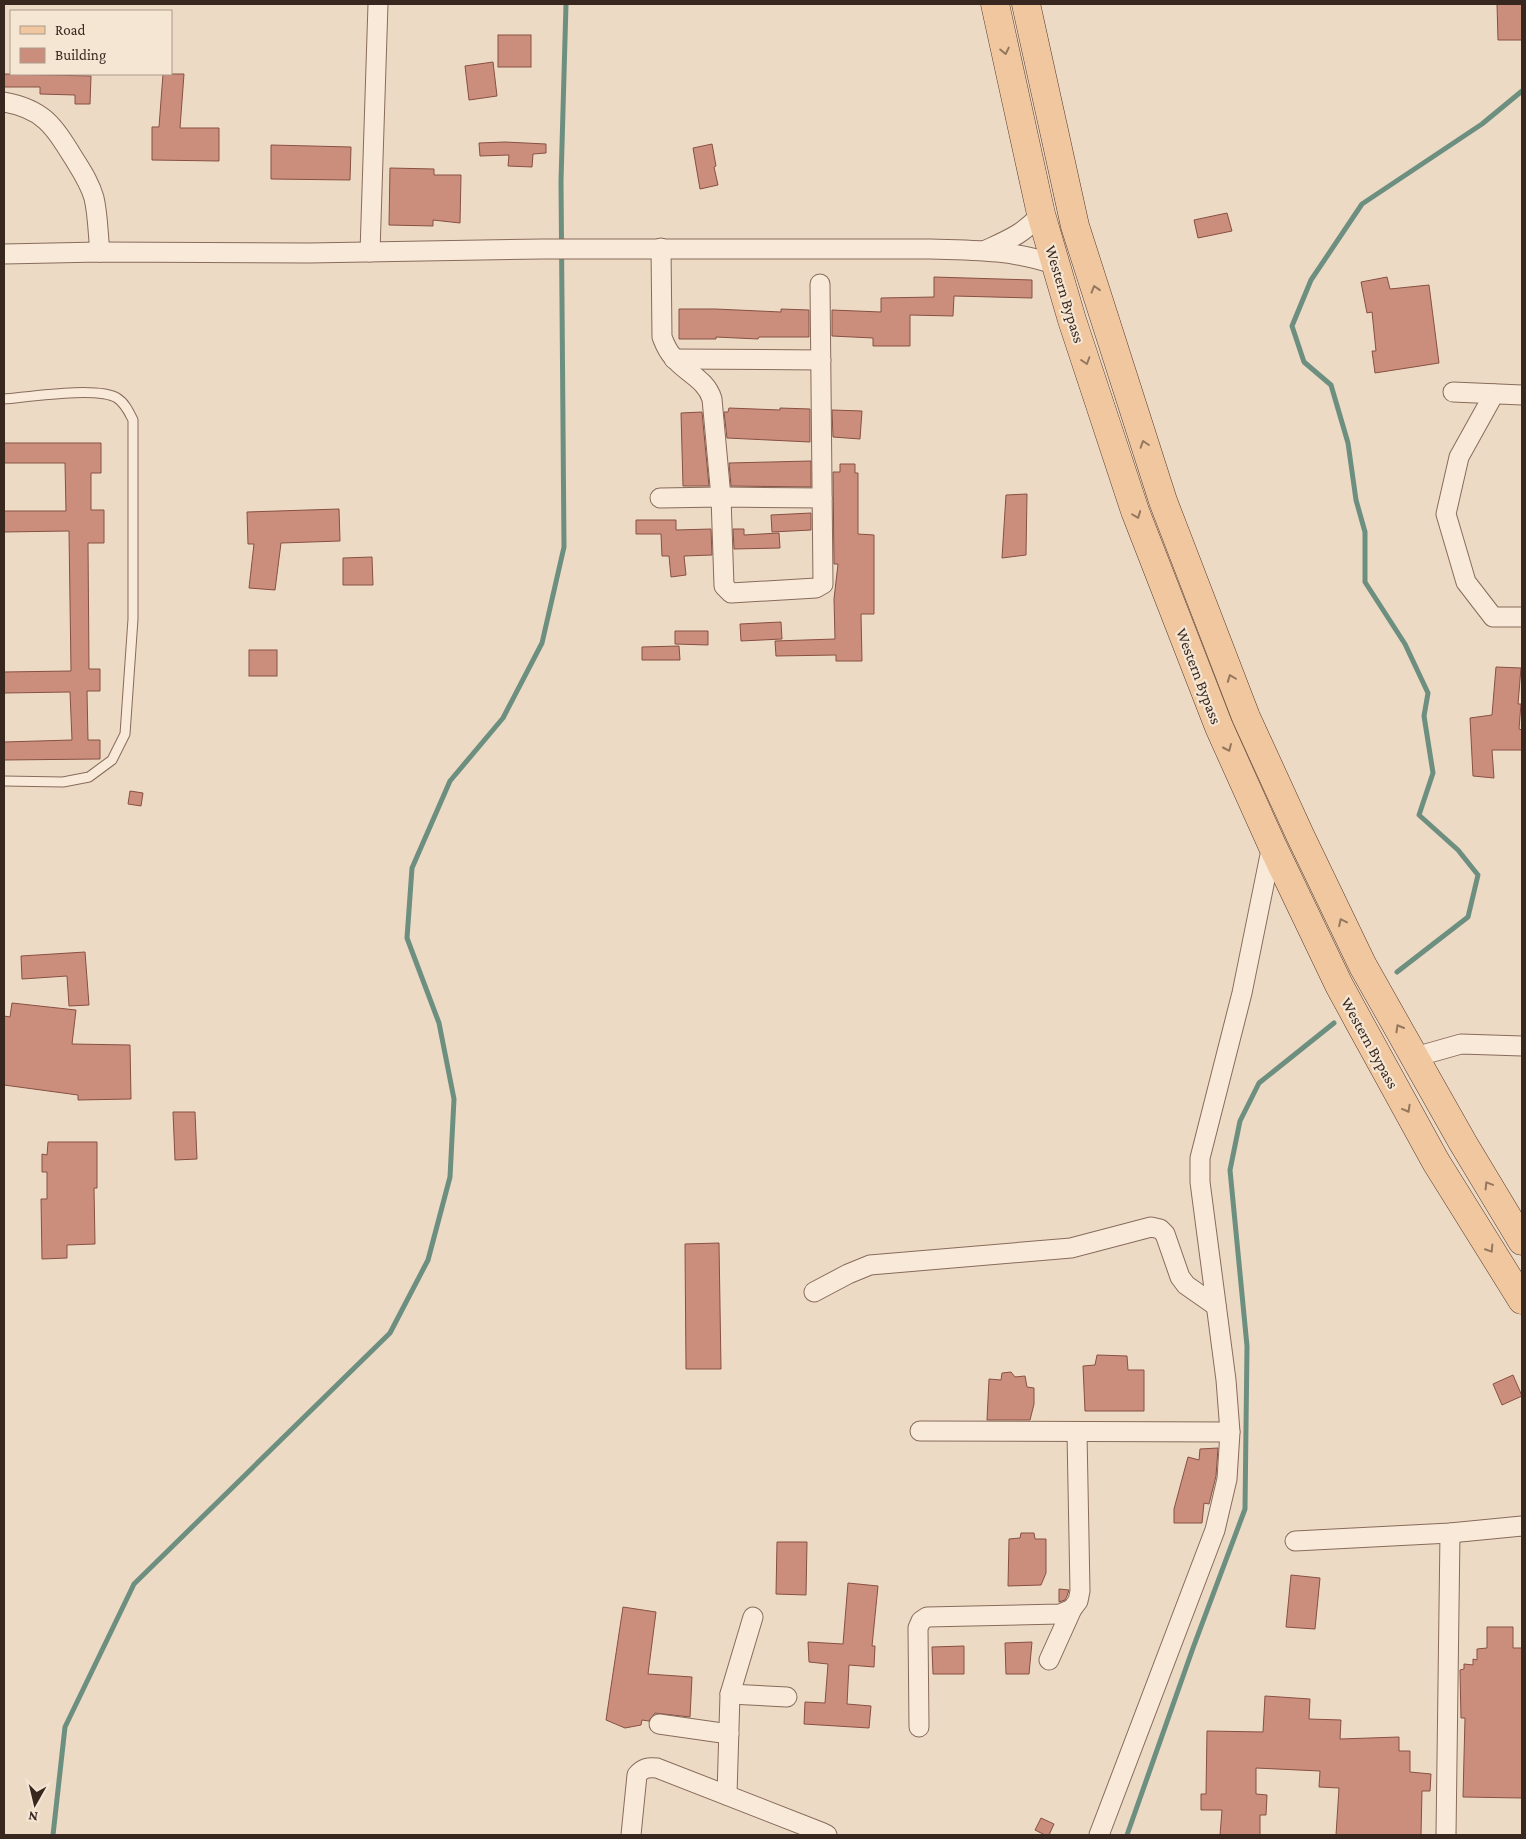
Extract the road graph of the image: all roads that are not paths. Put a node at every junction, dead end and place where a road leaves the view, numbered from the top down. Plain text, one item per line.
1 (378, 4) edge
2 (995, 4) edge
3 (1026, 4) edge
4 (4, 102) edge
5 (1040, 214) junction
6 (661, 248) junction
7 (986, 250) junction
8 (100, 252) junction
9 (370, 252) junction
10 (4, 254) edge
11 (1056, 265) junction
12 (820, 284) dead end
13 (674, 359) junction
14 (821, 360) junction
15 (1454, 392) dead end
16 (1494, 394) junction
17 (1522, 395) edge
18 (4, 399) edge
19 (721, 497) junction
20 (660, 498) dead end
21 (822, 498) junction
22 (1522, 617) edge
23 (4, 781) edge
24 (1272, 845) junction
25 (1522, 1046) edge
26 (1415, 1057) junction
27 (1522, 1241) edge
28 (814, 1292) dead end
29 (1522, 1300) edge
30 (1216, 1306) junction
31 (920, 1431) dead end
32 (1077, 1432) junction
33 (1230, 1432) junction
34 (1522, 1526) edge
35 (1450, 1533) junction
36 (1295, 1541) dead end
37 (1072, 1609) junction
38 (753, 1617) dead end
39 (1049, 1660) dead end
40 (730, 1694) junction
41 (787, 1697) dead end
42 (659, 1724) dead end
43 (919, 1727) dead end
44 (729, 1734) junction
45 (728, 1795) junction
46 (631, 1835) edge
47 (827, 1835) edge
48 (1100, 1835) edge
49 (1446, 1835) edge

1 - 9 street
2 -> 5 main road, Western Bypass
26 -> 3 main road, Western Bypass
4 - 8 street
5 - 7 street
5 - 11 main road, Western Bypass
6 - 7 street
6 - 9 street
6 - 13 street
7 - 11 street
8 - 9 street
8 - 10 street
11 -> 24 main road, Western Bypass
12 - 14 street
13 - 14 street
13 - 19 street
14 - 21 street
15 - 16 street
16 - 17 street
16 - 22 street
18 - 23 lane
19 - 20 street
19 - 21 street
19 - 21 street
24 -> 29 main road, Western Bypass
24 - 30 street
25 - 26 street
27 -> 26 main road, Western Bypass
28 - 30 street
30 - 33 street
31 - 32 street
32 - 33 street
32 - 37 street
33 - 48 street
34 - 35 street
35 - 36 street
35 - 49 street
37 - 39 street
37 - 43 street
38 - 40 street
40 - 41 street
40 - 44 street
42 - 44 street
44 - 45 street
45 - 46 street
45 - 47 street

